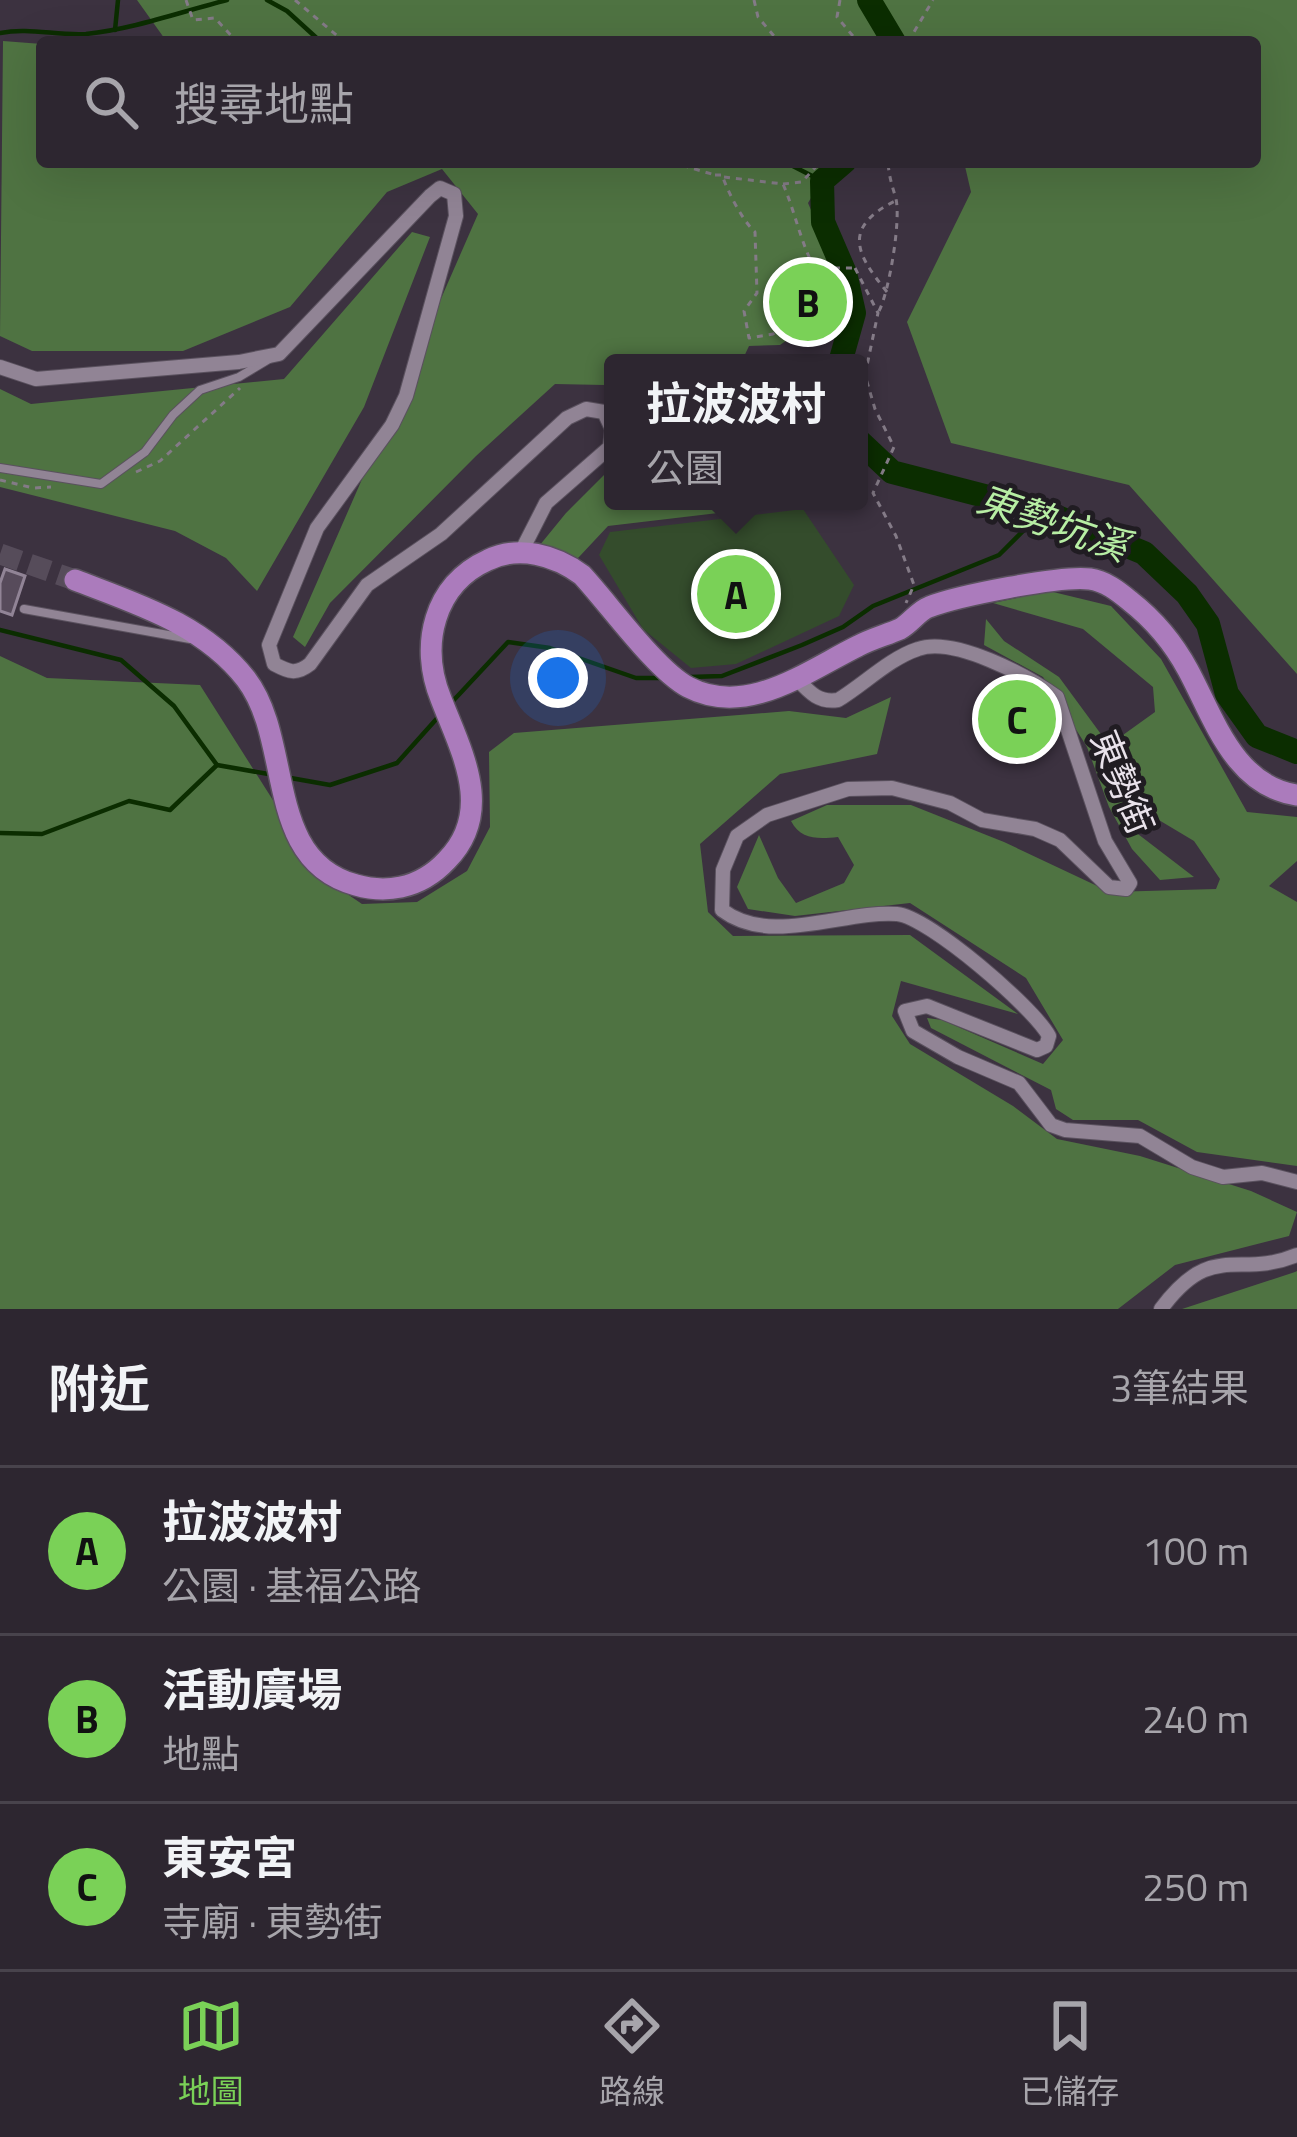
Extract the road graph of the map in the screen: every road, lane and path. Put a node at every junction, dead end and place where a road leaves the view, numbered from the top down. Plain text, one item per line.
1 (186, 0) edge
2 (296, 0) edge
3 (754, 0) edge
4 (840, 0) edge
5 (933, 0) edge
6 (232, 36) edge
7 (336, 36) edge
8 (774, 36) edge
9 (853, 36) edge
10 (912, 36) edge
11 (690, 168) edge
12 (815, 168) edge
13 (888, 168) edge
14 (715, 176) junction
15 (782, 184) junction
16 (897, 201) junction
17 (825, 277) junction
18 (889, 293) junction
19 (878, 313) junction
20 (279, 354) junction
21 (868, 361) edge
22 (0, 367) edge
23 (868, 385) edge
24 (604, 412) edge
25 (604, 452) edge
26 (0, 468) edge
27 (521, 552) junction
28 (75, 580) tunnel mouth
29 (24, 609) dead end
30 (904, 627) junction
31 (209, 642) junction
32 (797, 680) junction
33 (1297, 795) edge
34 (1297, 1182) edge
35 (1297, 1255) edge
36 (1161, 1309) edge

1 - 6 path
2 - 7 path
3 - 8 path
4 - 9 path
5 - 10 path
11 - 14 path
12 - 15 path
13 - 16 path
14 - 15 path
14 - 17 path
15 - 17 path
16 - 18 path
16 - 18 path
17 - 19 path
18 - 19 path
19 - 21 path
20 - 22 street
20 - 24 street
20 - 26 lane
23 - 30 path
25 - 27 street
27 - 31 main road
27 - 32 main road
28 - 31 main road
29 - 31 lane
30 - 32 main road
30 - 33 main road
32 - 34 street, 東勢街
35 - 36 street

